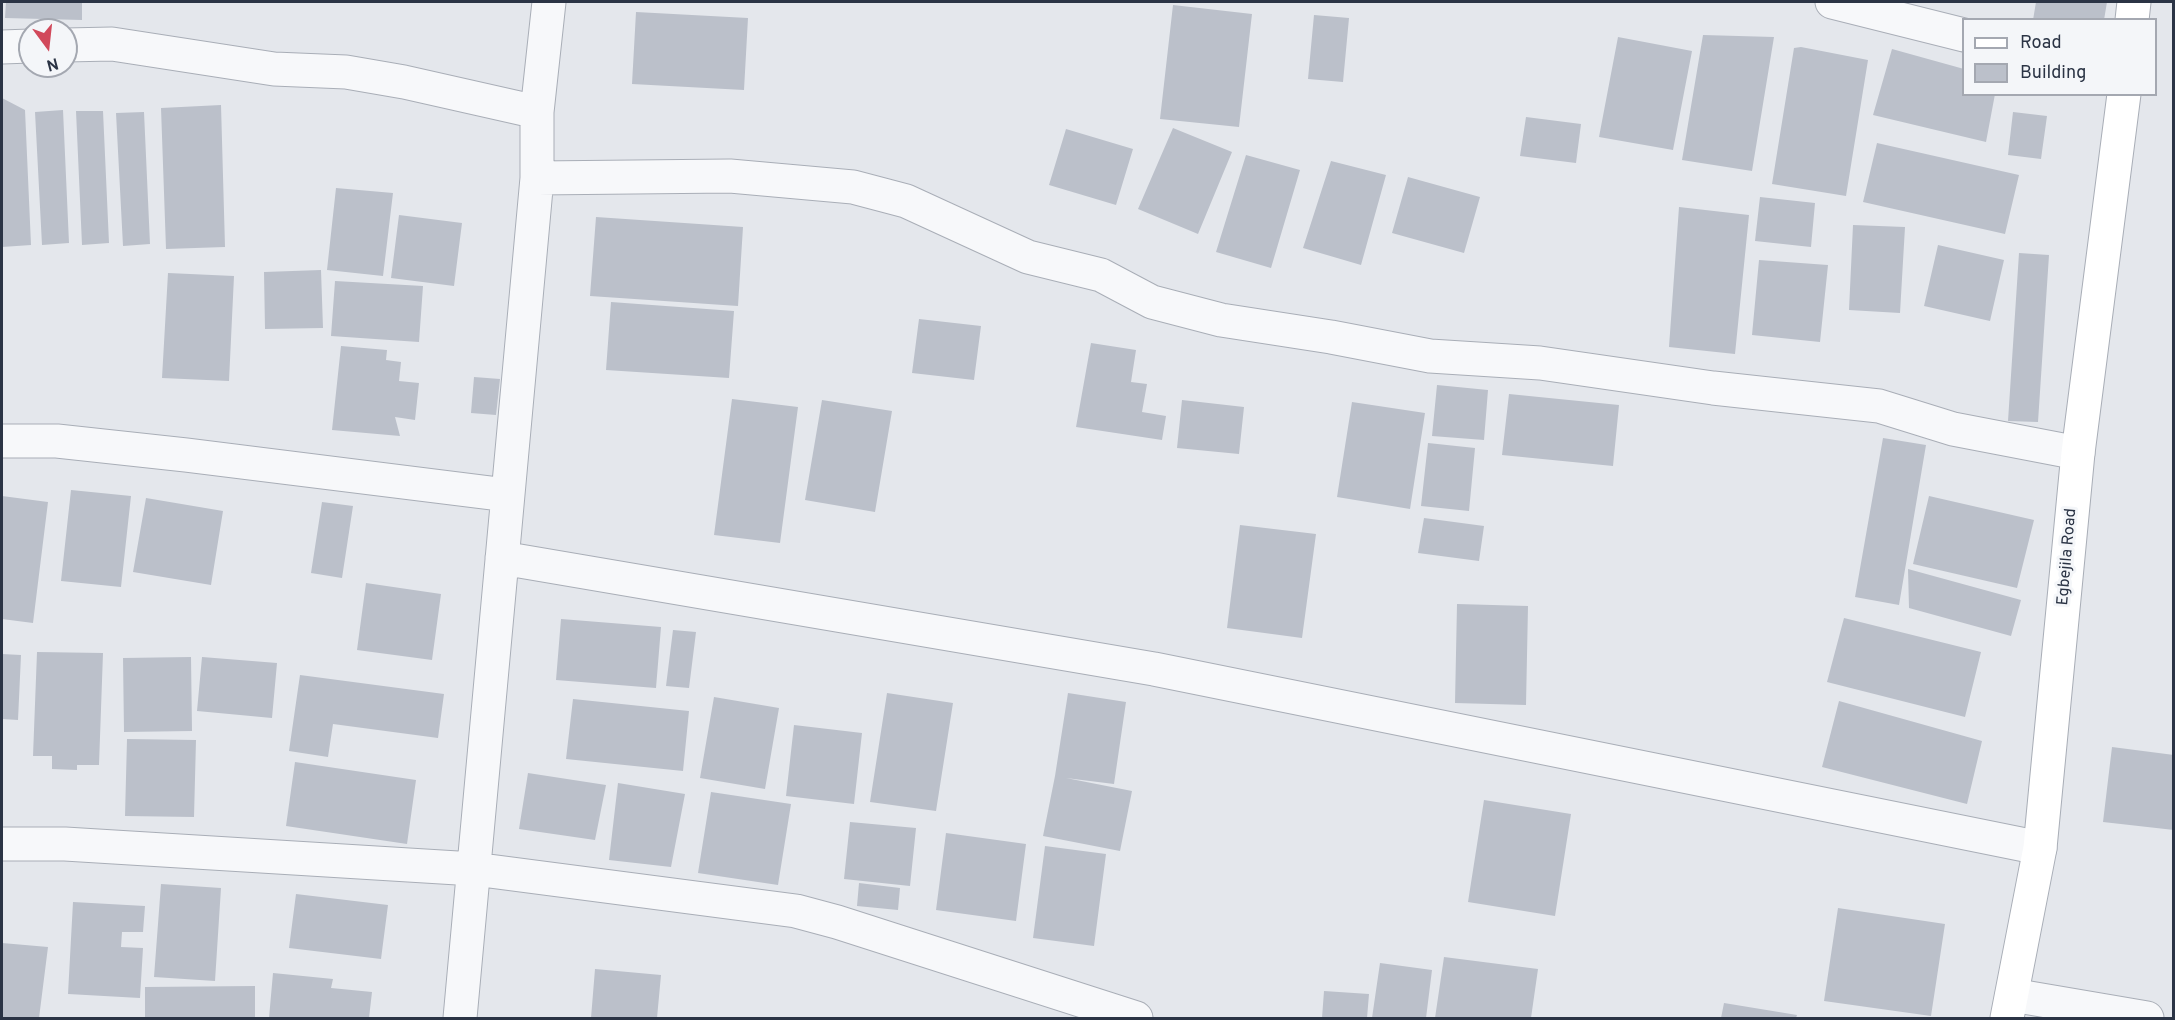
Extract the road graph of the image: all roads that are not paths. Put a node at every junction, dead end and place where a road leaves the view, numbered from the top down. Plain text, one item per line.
1 (549, 2) edge
2 (1832, 2) edge
3 (2134, 2) edge
4 (2132, 18) edge
5 (1962, 34) edge
6 (78, 45) edge
7 (18, 46) edge
8 (2, 47) edge
9 (2124, 96) edge
10 (537, 112) junction
11 (537, 178) junction
12 (2, 441) edge
13 (2078, 453) junction
14 (507, 495) junction
15 (502, 558) junction
16 (2, 844) edge
17 (2040, 848) junction
18 (474, 868) junction
19 (2010, 1006) edge
20 (460, 1018) edge
21 (1136, 1018) edge
22 (2147, 1018) edge

1 - 10 street
2 - 5 street
3 - 4 street
6 - 10 street
7 - 8 street
9 - 13 street, Egbejila Road
10 - 11 street
11 - 13 street
11 - 14 street
12 - 14 street
13 - 17 street, Egbejila Road
14 - 15 street
15 - 17 street
15 - 18 street
16 - 18 street
17 - 19 street, Egbejila Road
18 - 20 street
18 - 21 street
19 - 22 street

